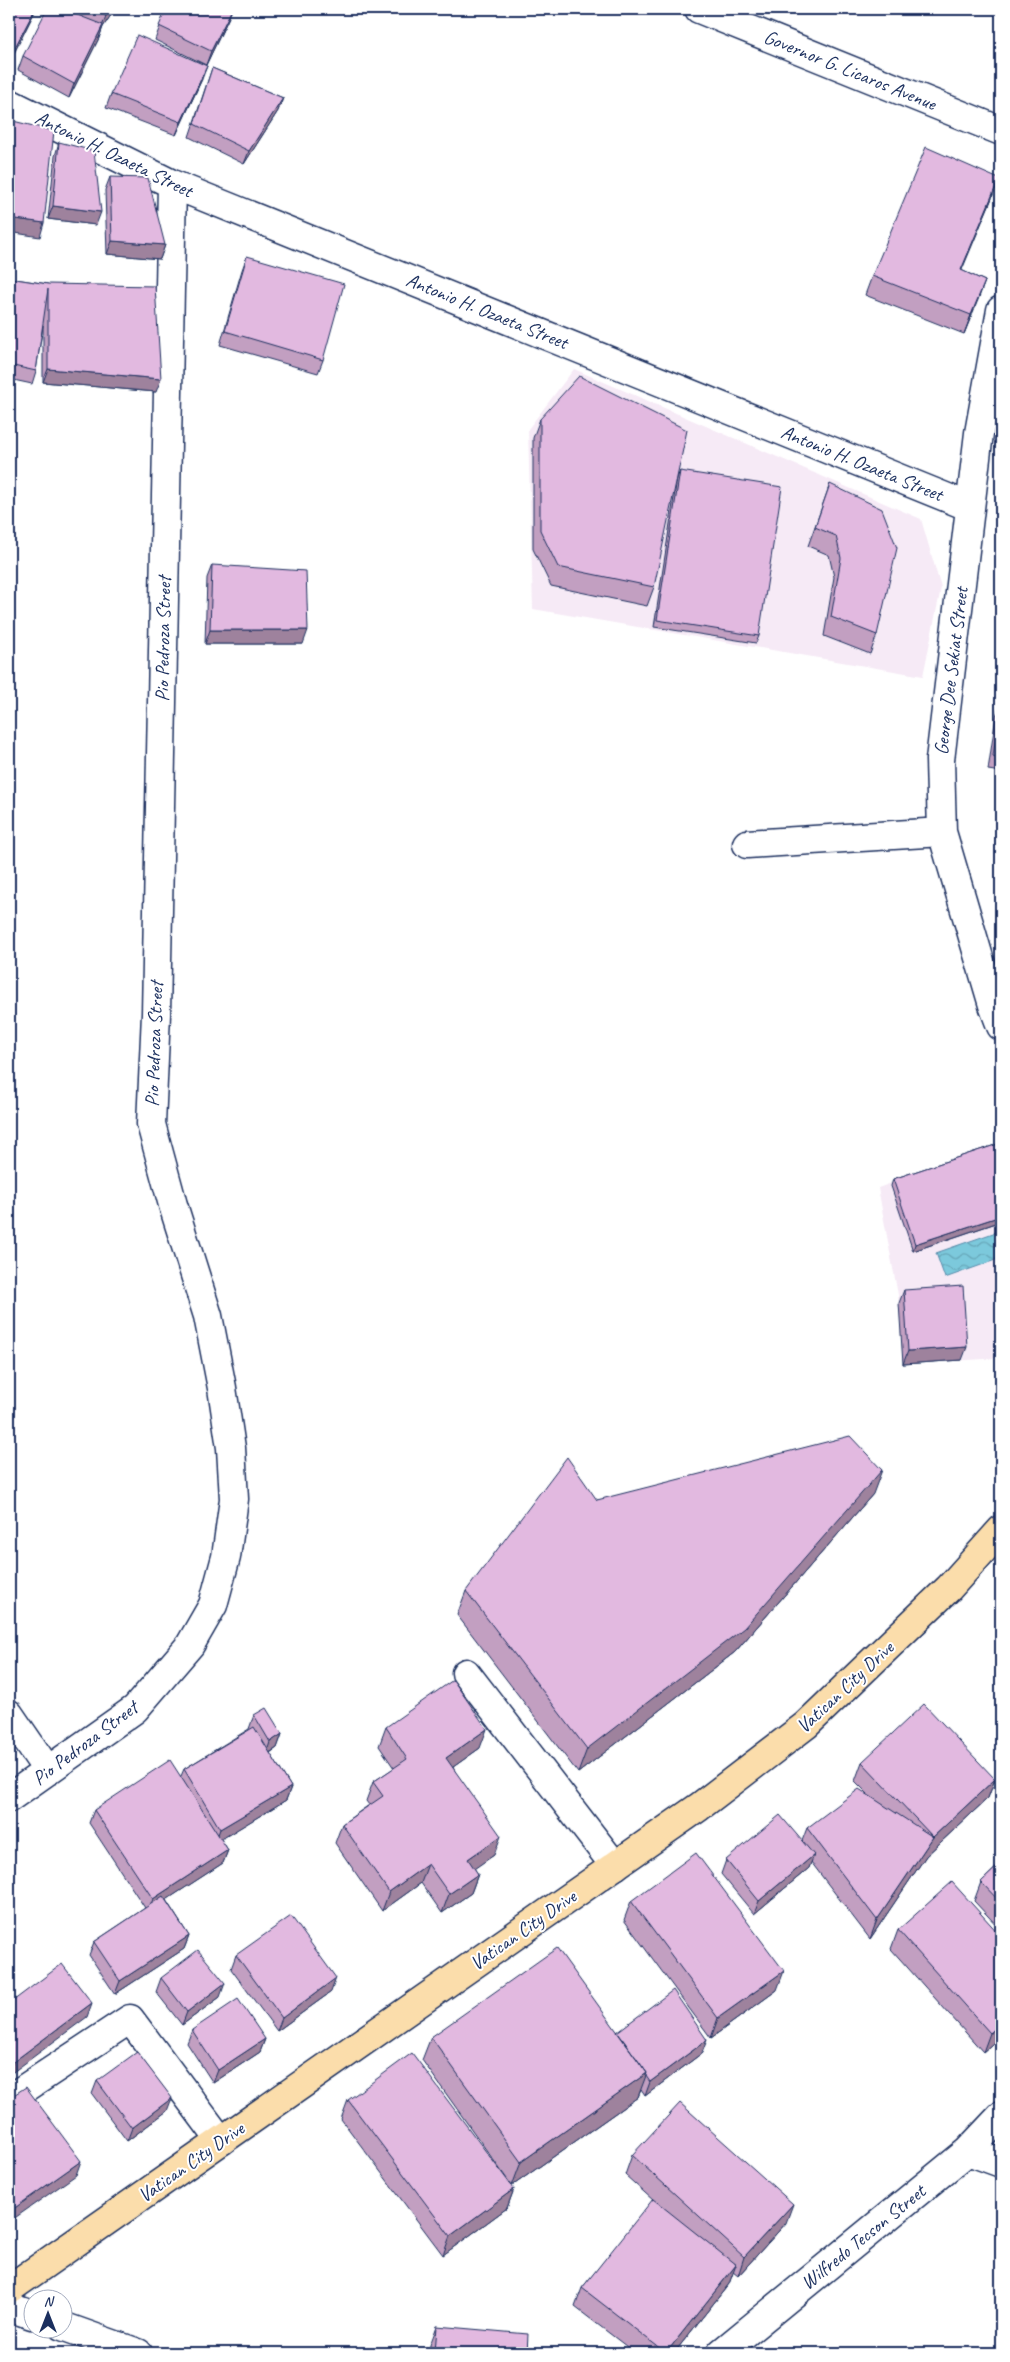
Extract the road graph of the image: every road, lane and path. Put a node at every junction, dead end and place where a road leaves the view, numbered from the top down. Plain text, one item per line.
1 (699, 9) edge
2 (9, 103) edge
3 (1001, 132) edge
4 (172, 184) junction
5 (1001, 310) edge
6 (970, 507) junction
7 (942, 832) junction
8 (748, 844) dead end
9 (1001, 1026) edge
10 (1001, 1530) edge
11 (466, 1673) dead end
12 (9, 1714) edge
13 (48, 1771) junction
14 (9, 1798) edge
15 (615, 1866) junction
16 (9, 2099) edge
17 (1001, 2116) edge
18 (221, 2141) junction
19 (968, 2151) junction
20 (1001, 2163) edge
21 (9, 2289) edge
22 (9, 2307) edge
23 (22, 2312) edge
24 (72, 2330) edge
25 (138, 2353) edge
26 (721, 2353) edge

1 - 3 street, Governor G. Licaros Avenue
2 - 4 street, Antonio H. Ozaeta Street
4 - 6 street, Antonio H. Ozaeta Street
4 - 13 street, Pio Pedroza Street
5 - 6 street, George Dee Sekiat Street
6 - 7 street, George Dee Sekiat Street
7 - 8 street
7 - 9 street, George Dee Sekiat Street
10 - 15 main road, Vatican City Drive
11 - 15 street
12 - 13 street
13 - 14 street, Pio Pedroza Street
15 - 18 main road, Vatican City Drive
16 - 18 street
17 - 19 street, Wilfredo Tecson Street
18 - 21 main road, Vatican City Drive
19 - 20 street
19 - 26 street, Wilfredo Tecson Street
22 - 23 street
24 - 25 street

